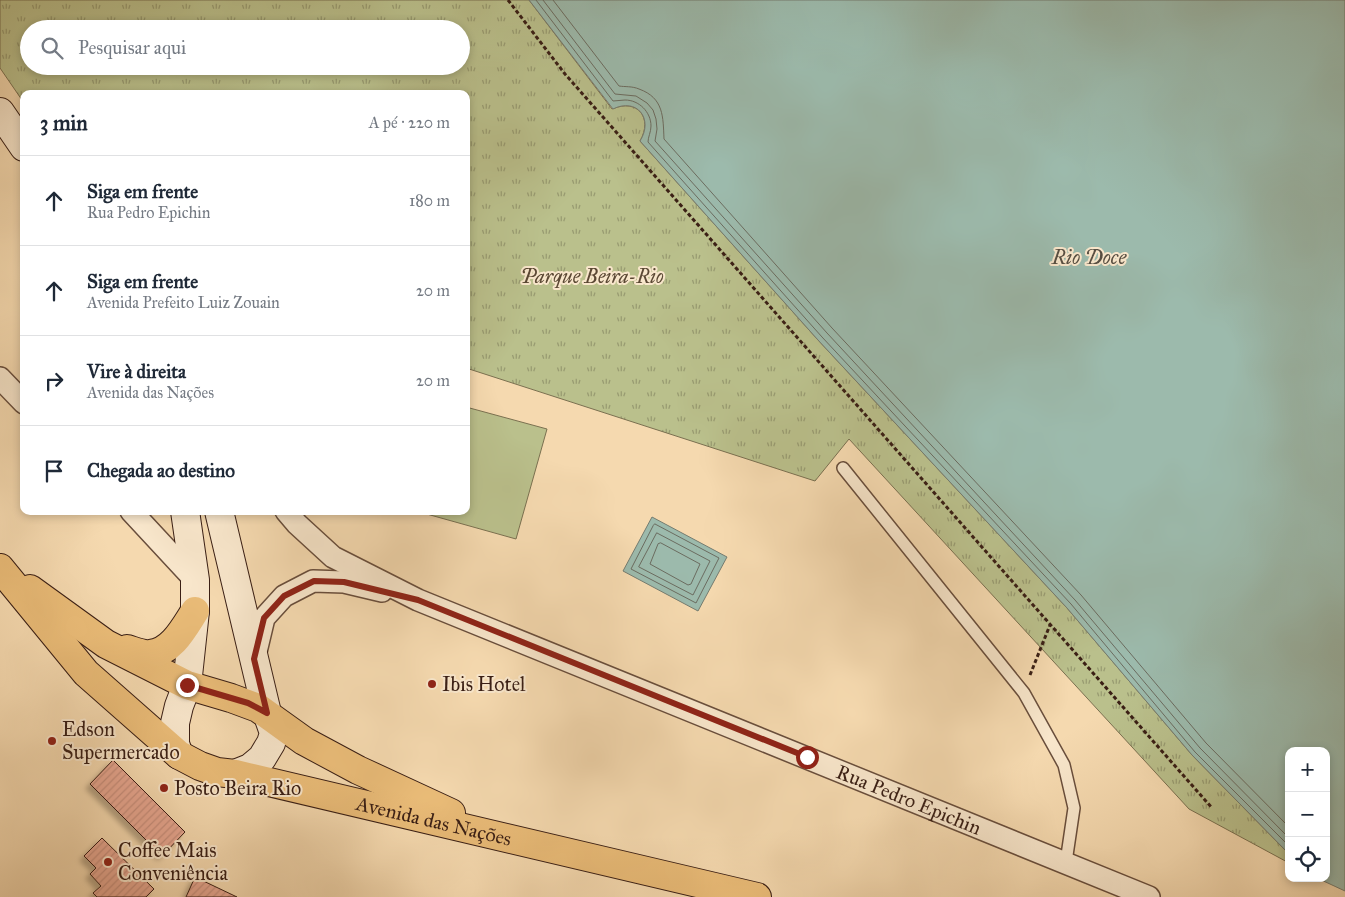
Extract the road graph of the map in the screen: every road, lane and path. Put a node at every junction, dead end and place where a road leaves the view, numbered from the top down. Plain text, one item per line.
1 (508, 0) edge
2 (0, 112) edge
3 (20, 141) edge
4 (0, 378) edge
5 (20, 398) edge
6 (843, 468) dead end
7 (135, 515) edge
8 (186, 515) edge
9 (220, 515) edge
10 (289, 515) edge
11 (0, 568) edge
12 (195, 580) junction
13 (418, 600) junction
14 (195, 611) junction
15 (1050, 625) junction
16 (106, 644) junction
17 (254, 659) junction
18 (187, 685) junction
19 (1024, 693) junction
20 (267, 713) junction
21 (180, 755) junction
22 (234, 774) junction
23 (1212, 808) dead end
24 (502, 837) junction
25 (1066, 862) junction
26 (757, 897) edge
27 (1149, 897) edge

1 - 15 path
2 - 3 street
4 - 5 street
6 - 19 lane
7 - 12 street
8 - 12 street
9 - 17 street
10 - 13 street, Rua Pedro Epichin
11 - 16 main road, Avenida das Nações
11 - 21 main road, Avenida das Nações
12 - 14 street
13 - 17 street, Rua Pedro Epichin
13 - 25 street, Rua Pedro Epichin
14 - 16 main road
14 - 18 street
15 - 19 path
15 - 23 path
16 - 18 main road, Avenida das Nações
17 - 20 street
18 - 20 main road, Avenida das Nações
18 - 21 street
19 - 25 lane
20 - 22 street
20 - 24 main road, Avenida das Nações
21 - 22 main road, Avenida das Nações
22 - 24 main road, Avenida das Nações
24 - 26 main road
25 - 27 street, Rua Pedro Epichin

